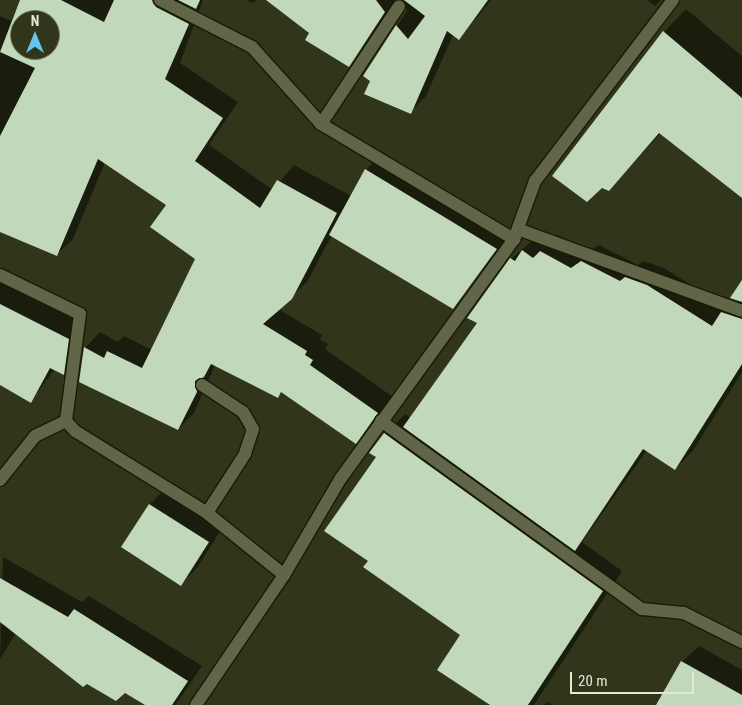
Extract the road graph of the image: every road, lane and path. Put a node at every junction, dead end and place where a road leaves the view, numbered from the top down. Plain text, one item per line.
1 (160, 0) edge
2 (673, 0) edge
3 (399, 6) dead end
4 (321, 124) junction
5 (517, 235) junction
6 (0, 275) edge
7 (742, 311) edge
8 (202, 385) dead end
9 (66, 421) junction
10 (381, 421) junction
11 (0, 479) edge
12 (207, 513) junction
13 (284, 575) junction
14 (742, 642) edge
15 (196, 705) edge

1 - 4 street
2 - 5 street
3 - 4 street
4 - 5 street
5 - 7 street
5 - 10 street
6 - 9 street
8 - 12 street
9 - 11 street
9 - 12 street
10 - 13 street
10 - 14 street
12 - 13 street
13 - 15 street

